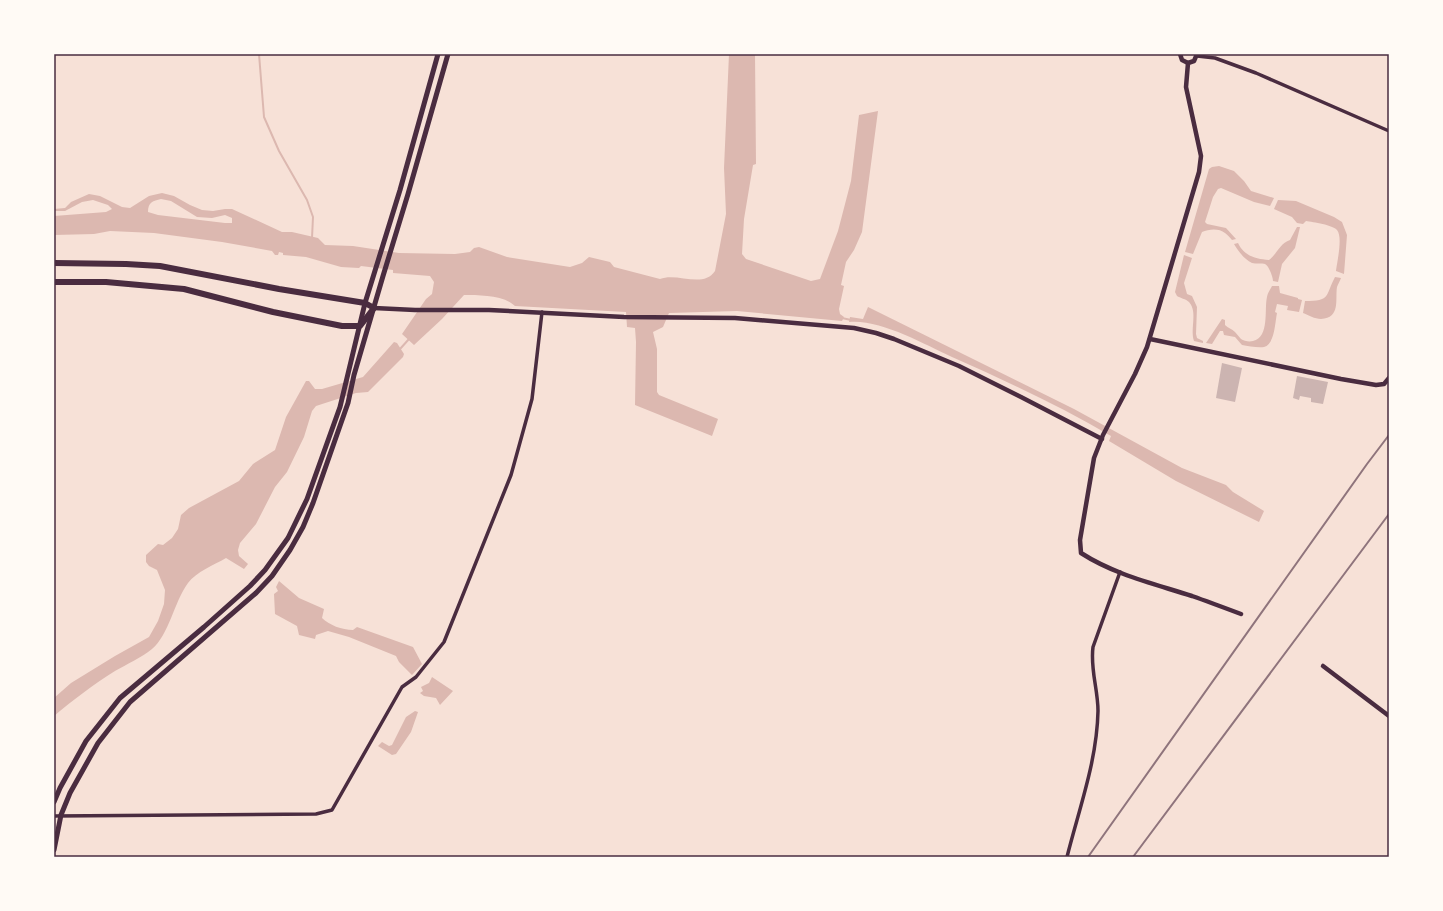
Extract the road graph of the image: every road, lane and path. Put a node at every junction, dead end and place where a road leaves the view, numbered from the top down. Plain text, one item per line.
1 (438, 54) edge
2 (448, 54) edge
3 (1180, 54) edge
4 (1197, 55) edge
5 (1188, 63) junction
6 (1389, 131) edge
7 (54, 263) edge
8 (54, 282) edge
9 (365, 303) junction
10 (374, 308) junction
11 (542, 312) junction
12 (360, 326) junction
13 (1150, 339) junction
14 (1389, 378) edge
15 (1103, 437) junction
16 (1120, 572) junction
17 (1241, 614) dead end
18 (1323, 666) dead end
19 (1389, 716) edge
20 (54, 802) edge
21 (61, 815) junction
22 (54, 816) edge
23 (54, 850) edge
24 (1067, 857) edge

1 - 9 main road
2 - 10 main road
3 - 5 street
4 - 5 street
4 - 6 street
5 - 13 street
7 - 9 main road
8 - 12 main road
9 - 10 main road
9 - 12 main road
10 - 11 street
10 - 12 main road
10 - 21 main road
11 - 15 street
11 - 21 street
12 - 20 main road
13 - 14 street
13 - 15 street
15 - 16 street
16 - 17 street
16 - 24 street
18 - 19 street
21 - 22 street
21 - 23 main road

